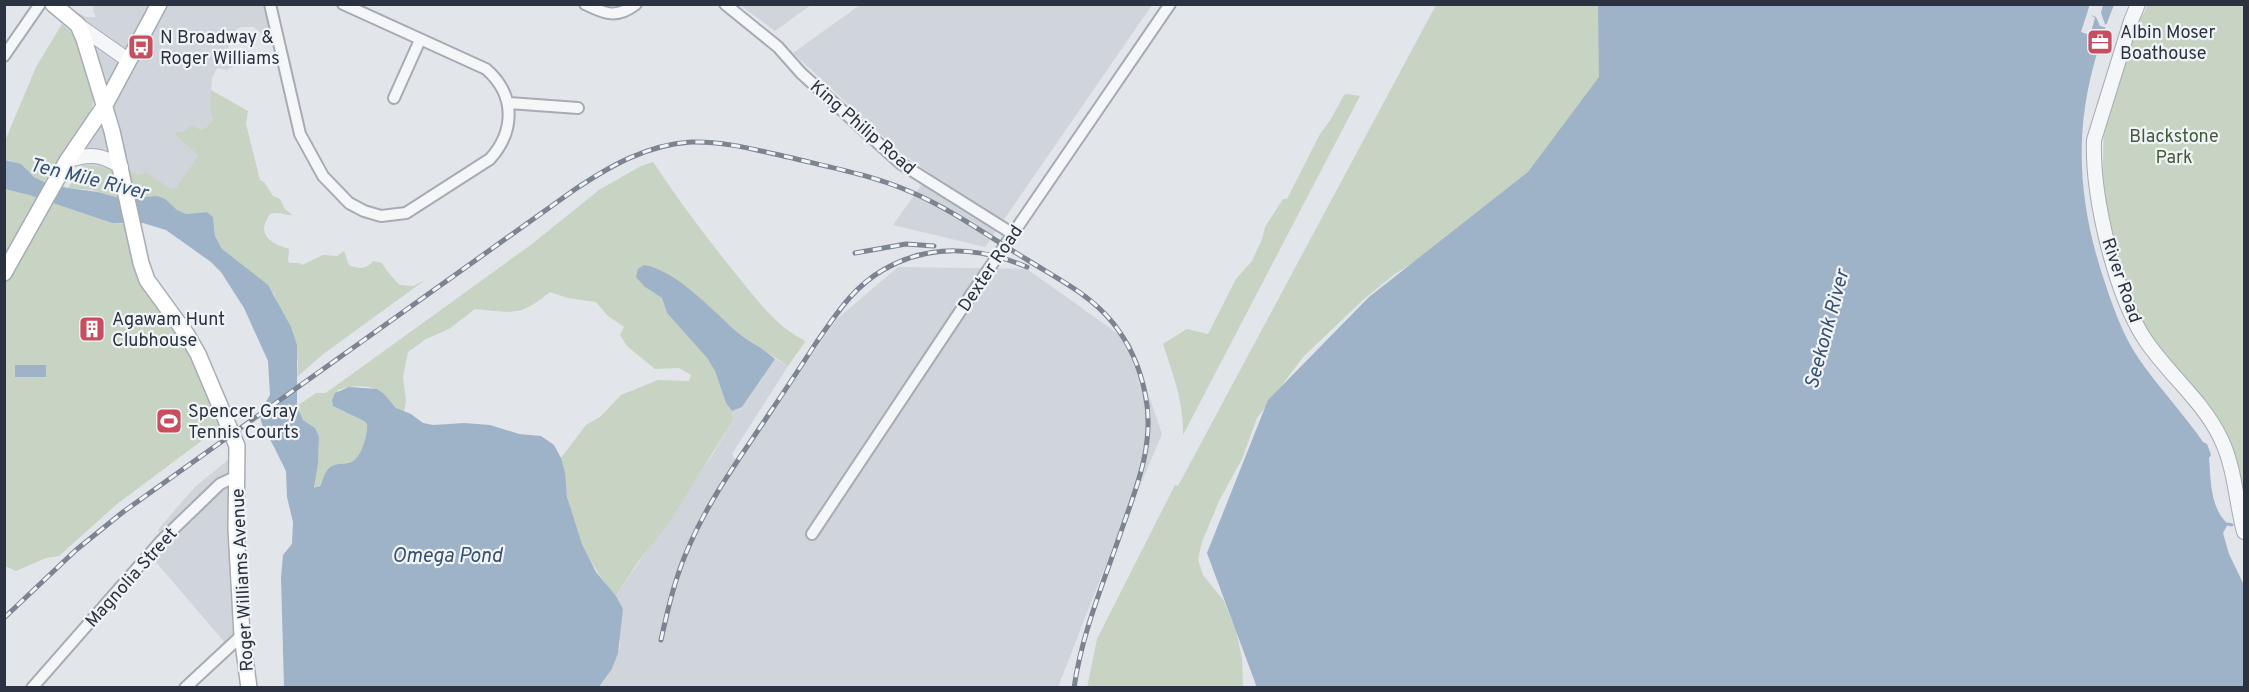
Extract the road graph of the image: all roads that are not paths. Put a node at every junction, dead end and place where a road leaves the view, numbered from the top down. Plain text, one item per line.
1 (40, 4) edge
2 (52, 4) edge
3 (159, 4) edge
4 (270, 4) edge
5 (343, 4) edge
6 (585, 4) edge
7 (636, 4) edge
8 (725, 4) edge
9 (1170, 4) edge
10 (2138, 4) edge
11 (78, 26) junction
12 (420, 40) junction
13 (4, 56) edge
14 (128, 60) junction
15 (394, 98) dead end
16 (509, 103) junction
17 (105, 105) junction
18 (578, 108) dead end
19 (67, 161) junction
20 (121, 167) junction
21 (1013, 234) junction
22 (4, 273) edge
23 (237, 476) junction
24 (2244, 532) edge
25 (812, 534) dead end
26 (242, 635) junction
27 (32, 687) edge
28 (185, 687) edge
29 (249, 687) edge

1 - 13 street
2 - 11 main road
3 - 14 main road
4 - 16 street
5 - 12 street
6 - 7 street
8 - 21 street, King Philip Road
9 - 21 street, Dexter Road
10 - 24 street, River Road
11 - 14 street
11 - 17 main road, Roger Williams Avenue
12 - 15 street
12 - 16 street
14 - 17 main road
16 - 18 street
17 - 19 main road
17 - 20 main road, Roger Williams Avenue
19 - 20 street
19 - 22 main road
20 - 23 main road, Roger Williams Avenue
21 - 25 street, Dexter Road
23 - 26 main road, Roger Williams Avenue
23 - 27 street, Magnolia Street
26 - 28 street
26 - 29 main road, Roger Williams Avenue

